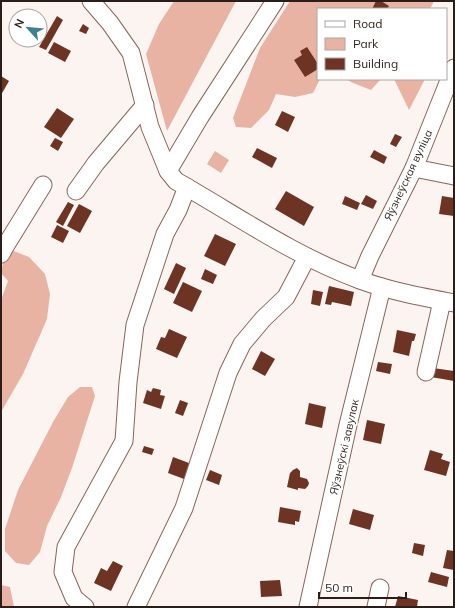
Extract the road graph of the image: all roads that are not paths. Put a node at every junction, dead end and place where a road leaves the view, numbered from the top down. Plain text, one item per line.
1 (91, 1) edge
2 (275, 1) edge
3 (454, 68) edge
4 (145, 105) junction
5 (414, 168) junction
6 (168, 171) junction
7 (454, 176) edge
8 (43, 185) dead end
9 (187, 187) junction
10 (76, 191) dead end
11 (1, 254) edge
12 (307, 257) junction
13 (360, 280) junction
14 (382, 287) junction
15 (448, 302) edge
16 (426, 372) dead end
17 (380, 588) dead end
18 (85, 607) edge
19 (136, 607) edge
20 (308, 607) edge
21 (376, 607) edge

1 - 4 street
2 - 6 street
3 - 5 street, Яўзнеўская вуліца
4 - 6 street
4 - 10 street
5 - 7 street
5 - 13 street, Яўзнеўская вуліца
6 - 9 street
8 - 11 street
9 - 12 street
9 - 18 street
12 - 13 street
12 - 19 street
13 - 14 street
14 - 15 street
14 - 20 street, Яўзнеўскі завулак
15 - 16 street
17 - 21 street

